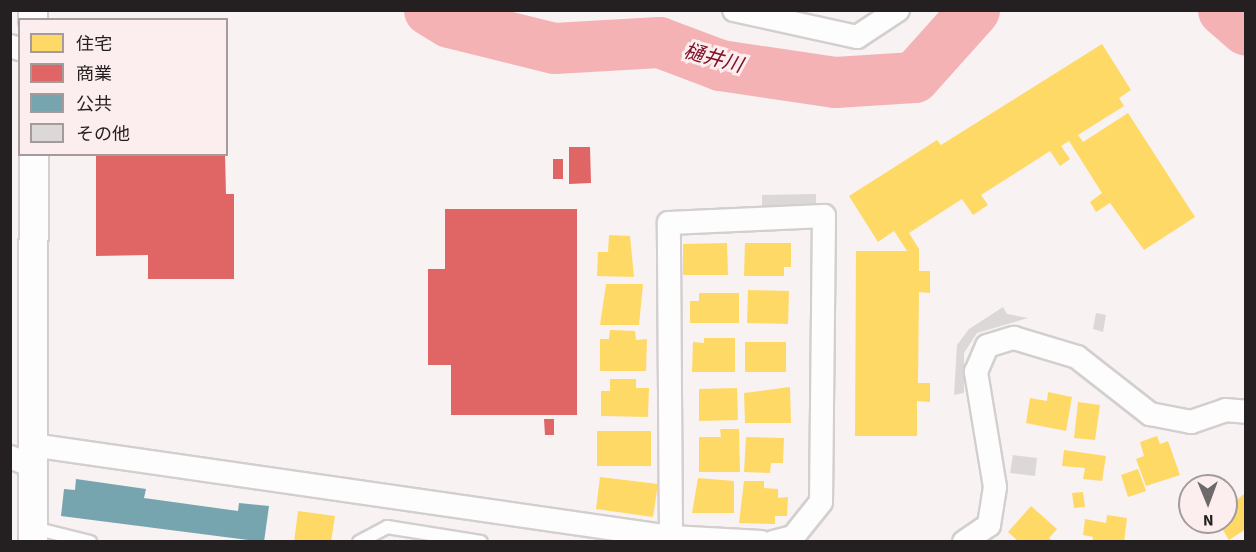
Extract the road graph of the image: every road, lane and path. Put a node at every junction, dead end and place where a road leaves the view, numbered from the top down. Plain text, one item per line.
1 (734, 10) edge
2 (898, 10) edge
3 (34, 156) edge
4 (1245, 412) edge
5 (25, 456) edge
6 (34, 535) edge
7 (419, 537) edge
8 (671, 537) junction
9 (90, 542) edge
10 (359, 542) edge
11 (482, 542) edge
12 (761, 542) edge
13 (773, 542) edge
14 (964, 542) edge

1 - 2 street
3 - 5 street
4 - 14 street
5 - 6 street
5 - 8 street
6 - 9 lane
7 - 10 lane
7 - 11 lane
8 - 12 street
8 - 13 street

